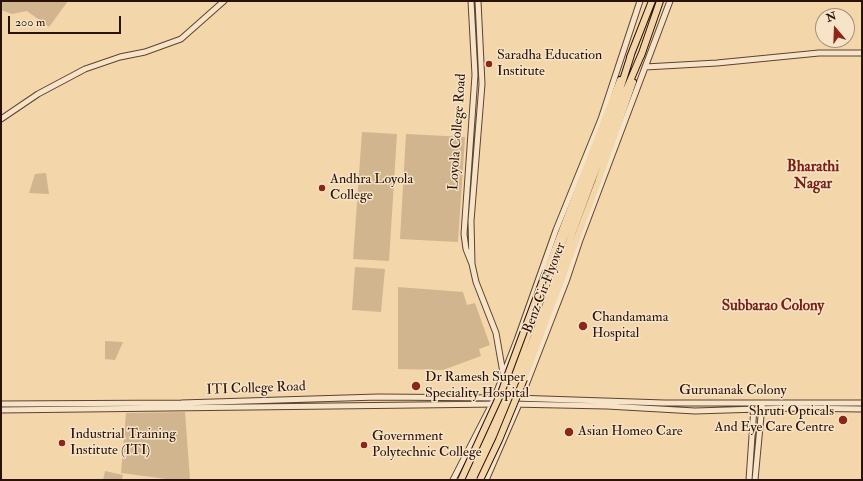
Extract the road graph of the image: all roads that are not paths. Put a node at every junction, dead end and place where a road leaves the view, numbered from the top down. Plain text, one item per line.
1 (224, 1) edge
2 (471, 1) edge
3 (478, 1) edge
4 (640, 1) edge
5 (652, 1) edge
6 (660, 1) edge
7 (670, 1) edge
8 (642, 53) junction
9 (862, 53) edge
10 (631, 55) junction
11 (645, 67) junction
12 (1, 119) edge
13 (472, 264) junction
14 (503, 374) junction
15 (521, 398) junction
16 (492, 401) junction
17 (507, 401) junction
18 (754, 402) junction
19 (762, 402) junction
20 (605, 403) junction
21 (862, 403) edge
22 (1, 404) edge
23 (519, 404) junction
24 (762, 408) junction
25 (754, 409) junction
26 (862, 409) edge
27 (1, 410) edge
28 (453, 480) edge
29 (461, 480) edge
30 (468, 480) edge
31 (474, 480) edge
32 (480, 480) edge
33 (486, 480) edge
34 (749, 480) edge
35 (755, 480) edge

1 - 12 street
2 - 13 street, Loyola College Road
3 - 13 street, Loyola College Road
4 - 14 street
5 - 10 main road
6 - 8 main road
7 - 11 street
8 - 17 main road
8 - 32 main road, Benz Cir Flyover, bridge
9 - 11 street
10 - 17 main road
10 - 29 main road, Benz Cir Flyover, bridge
11 - 15 street
13 - 14 street, Loyola College Road
14 - 16 street
15 - 17 street
15 - 20 street
16 - 17 street, ITI College Road
16 - 22 street, ITI College Road
16 - 27 street, ITI College Road
16 - 28 street
17 - 23 street
17 - 30 main road
17 - 31 main road
18 - 19 street, Gurunanak Colony
18 - 20 street, Gurunanak Colony
18 - 25 street
19 - 21 street, Gurunanak Colony
19 - 24 street
20 - 23 street
20 - 25 street, Gurunanak Colony
23 - 33 street
24 - 25 street, Gurunanak Colony
24 - 26 street, Gurunanak Colony
24 - 35 street
25 - 34 street

